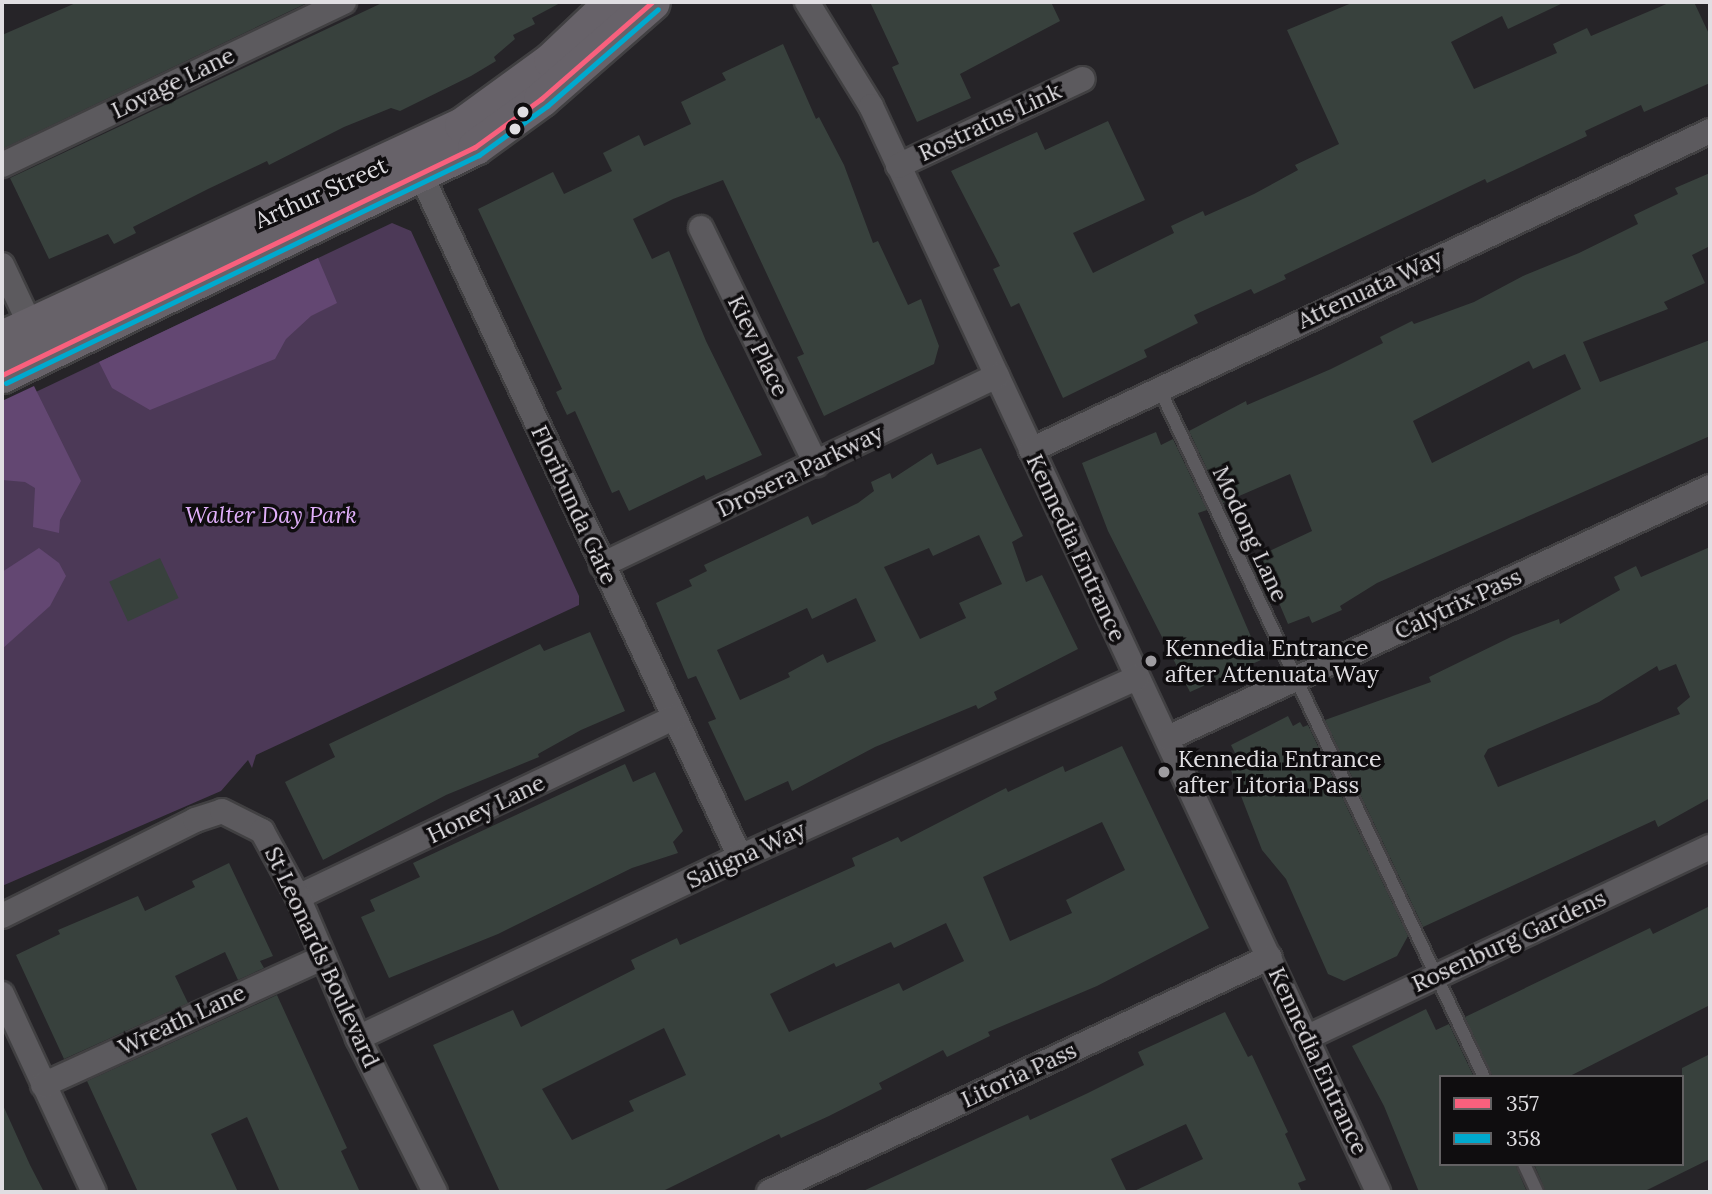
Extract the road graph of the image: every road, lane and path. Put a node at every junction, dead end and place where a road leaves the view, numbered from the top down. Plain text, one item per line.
1 (344, 2) edge
2 (611, 2) edge
3 (652, 2) edge
4 (797, 2) edge
5 (814, 12) edge
6 (1083, 79) dead end
7 (1710, 131) edge
8 (416, 164) junction
9 (2, 165) edge
10 (898, 166) junction
11 (701, 228) dead end
12 (2, 265) edge
13 (25, 339) edge
14 (2, 375) edge
15 (997, 376) junction
16 (1159, 387) junction
17 (1031, 450) junction
18 (816, 464) junction
19 (1710, 487) edge
20 (602, 565) junction
21 (1136, 678) junction
22 (1295, 680) junction
23 (674, 718) junction
24 (1168, 738) junction
25 (1710, 847) edge
26 (740, 857) junction
27 (298, 897) junction
28 (2, 916) edge
29 (1270, 957) junction
30 (322, 958) junction
31 (1437, 975) junction
32 (2, 993) edge
33 (1308, 1037) junction
34 (358, 1038) junction
35 (1483, 1075) edge
36 (43, 1085) junction
37 (1525, 1166) edge
38 (94, 1192) edge
39 (435, 1192) edge
40 (769, 1192) edge
41 (1378, 1192) edge
42 (1537, 1192) edge

1 - 9 street, Lovage Lane
2 - 8 street, Arthur Street
3 - 8 street, Arthur Street
4 - 5 street, Kennedia Entrance
5 - 10 street, Kennedia Entrance
6 - 10 street, Rostratus Link
7 - 16 street, Attenuata Way
8 - 13 street, Arthur Street
8 - 20 street, Floribunda Gate
10 - 15 street, Kennedia Entrance
11 - 18 street, Kiev Place
12 - 13 street
13 - 14 street, Arthur Street
15 - 17 street, Kennedia Entrance
15 - 18 street, Drosera Parkway
16 - 17 street, Attenuata Way
16 - 22 lane, Modong Lane
17 - 21 street, Kennedia Entrance
18 - 20 street, Drosera Parkway
19 - 22 street, Calytrix Pass
20 - 23 street, Floribunda Gate
21 - 24 street, Kennedia Entrance
21 - 26 street, Saligna Way
22 - 24 street, Calytrix Pass
22 - 31 lane, Modong Lane
23 - 26 street, Floribunda Gate
23 - 27 street, Honey Lane
24 - 29 street, Kennedia Entrance
25 - 31 street, Rosenburg Gardens
26 - 34 street, Saligna Way
27 - 28 street, St Leonards Boulevard
27 - 30 street, St Leonards Boulevard
29 - 33 street, Kennedia Entrance
29 - 40 street, Litoria Pass
30 - 34 street, St Leonards Boulevard
30 - 36 street, Wreath Lane
31 - 33 street, Rosenburg Gardens
31 - 35 lane, Modong Lane
32 - 36 street
33 - 41 street, Kennedia Entrance
34 - 39 street, St Leonards Boulevard
36 - 38 street
37 - 42 lane

